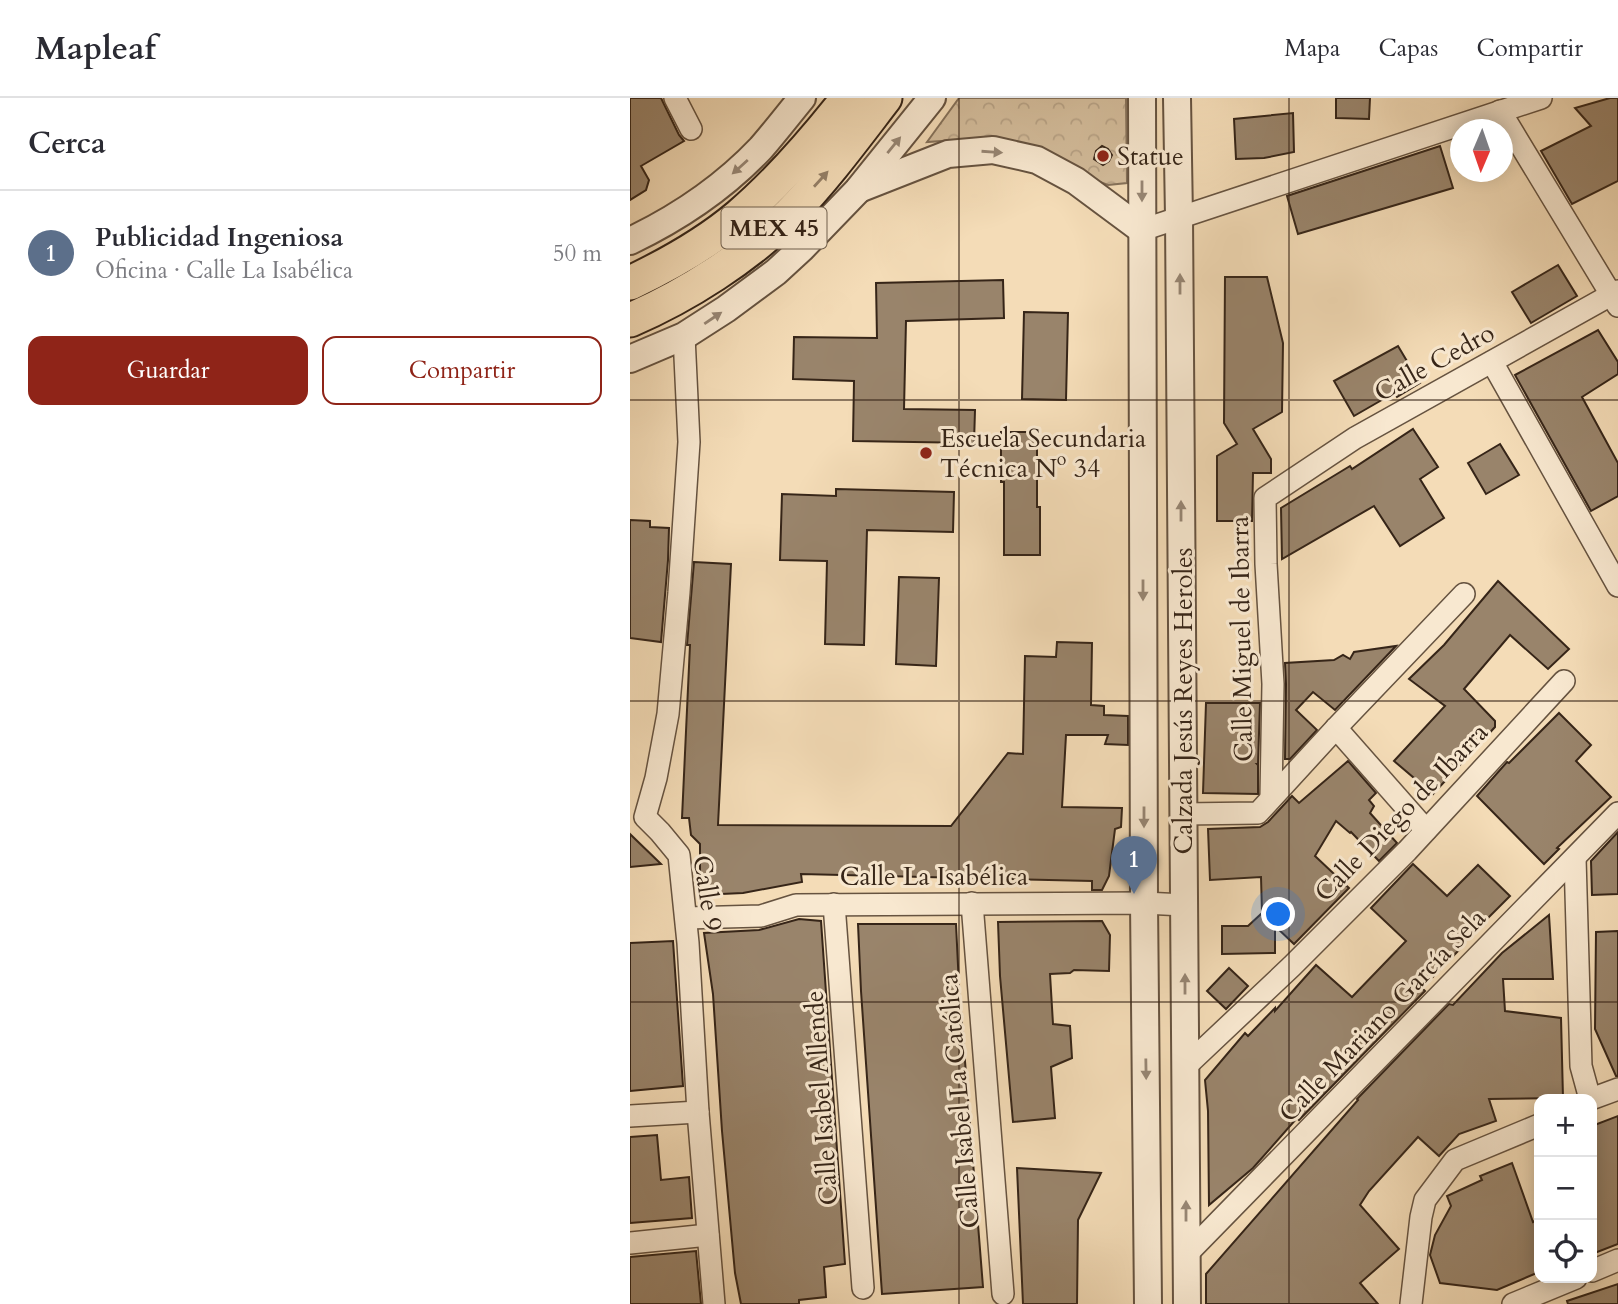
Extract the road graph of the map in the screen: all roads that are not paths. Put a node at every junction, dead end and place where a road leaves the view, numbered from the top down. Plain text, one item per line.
1 (675, 98) edge
2 (802, 98) edge
3 (848, 98) edge
4 (885, 98) edge
5 (932, 98) edge
6 (1142, 98) edge
7 (1177, 98) edge
8 (1541, 98) edge
9 (1500, 111) junction
10 (691, 129) dead end
11 (858, 190) junction
12 (1180, 217) junction
13 (1142, 230) junction
14 (630, 241) edge
15 (630, 283) edge
16 (1616, 297) edge
17 (630, 320) edge
18 (684, 336) junction
19 (630, 359) edge
20 (1492, 362) junction
21 (1281, 487) joint
22 (1618, 586) edge
23 (1464, 594) dead end
24 (1564, 681) dead end
25 (1336, 728) junction
26 (1271, 797) junction
27 (638, 813) edge
28 (1618, 813) edge
29 (1183, 814) junction
30 (1426, 830) junction
31 (1575, 858) junction
32 (834, 904) junction
33 (972, 904) junction
34 (1144, 904) junction
35 (1184, 905) junction
36 (686, 918) junction
37 (1185, 1067) junction
38 (1618, 1089) edge
39 (1589, 1094) edge
40 (1597, 1097) edge
41 (698, 1112) junction
42 (630, 1116) edge
43 (1534, 1127) edge
44 (708, 1235) junction
45 (630, 1243) edge
46 (1186, 1255) junction
47 (1618, 1260) edge
48 (1597, 1269) edge
49 (1564, 1283) edge
50 (863, 1288) dead end
51 (1003, 1294) dead end
52 (714, 1304) edge
53 (1149, 1304) edge
54 (1187, 1304) edge
55 (1411, 1304) edge
56 (1513, 1304) edge

1 - 10 street
2 -> 14 street
3 - 15 main road, MEX 45
17 -> 4 main road, MEX 45
11 -> 5 street
6 -> 13 street, Calzada Jesús Reyes Heroles
7 - 12 street, Calzada Jesús Reyes Heroles
8 - 9 street
9 - 12 street
9 - 16 street
11 -> 13 street
18 -> 11 street
12 - 13 street
29 -> 12 street, Calzada Jesús Reyes Heroles
13 -> 34 street, Calzada Jesús Reyes Heroles
16 - 20 street, Calle Cedro
18 - 19 street
18 - 27 street, Calle 9
20 - 21 street, Calle Cedro
20 - 22 street
21 - 26 street, Calle Miguel de Ibarra
23 - 25 street
24 - 30 street, Calle Diego de Ibarra
25 - 26 street
25 - 30 street
26 - 29 street
27 - 36 street, Calle 9
28 - 31 street, Calle Mariano García Sela
29 - 35 street, Calzada Jesús Reyes Heroles
30 - 37 street, Calle Diego de Ibarra
31 - 39 street
31 - 46 street, Calle Mariano García Sela
32 - 33 street, Calle La Isabélica
32 - 36 street, Calle La Isabélica
32 - 50 street, Calle Isabel Allende
33 - 34 street, Calle La Isabélica
33 - 51 street, Calle Isabel La Católica
34 - 35 street, Calle La Isabélica
34 -> 53 street, Calzada Jesús Reyes Heroles
37 -> 35 street, Calzada Jesús Reyes Heroles
36 - 41 street, Calle 9
46 -> 37 street, Calzada Jesús Reyes Heroles
38 - 40 street
41 - 42 street
41 - 44 street, Calle 9
43 - 55 street
44 - 45 street
44 - 52 street, Calle 9
46 - 54 street, Calzada Jesús Reyes Heroles
47 - 48 street
49 - 56 street

